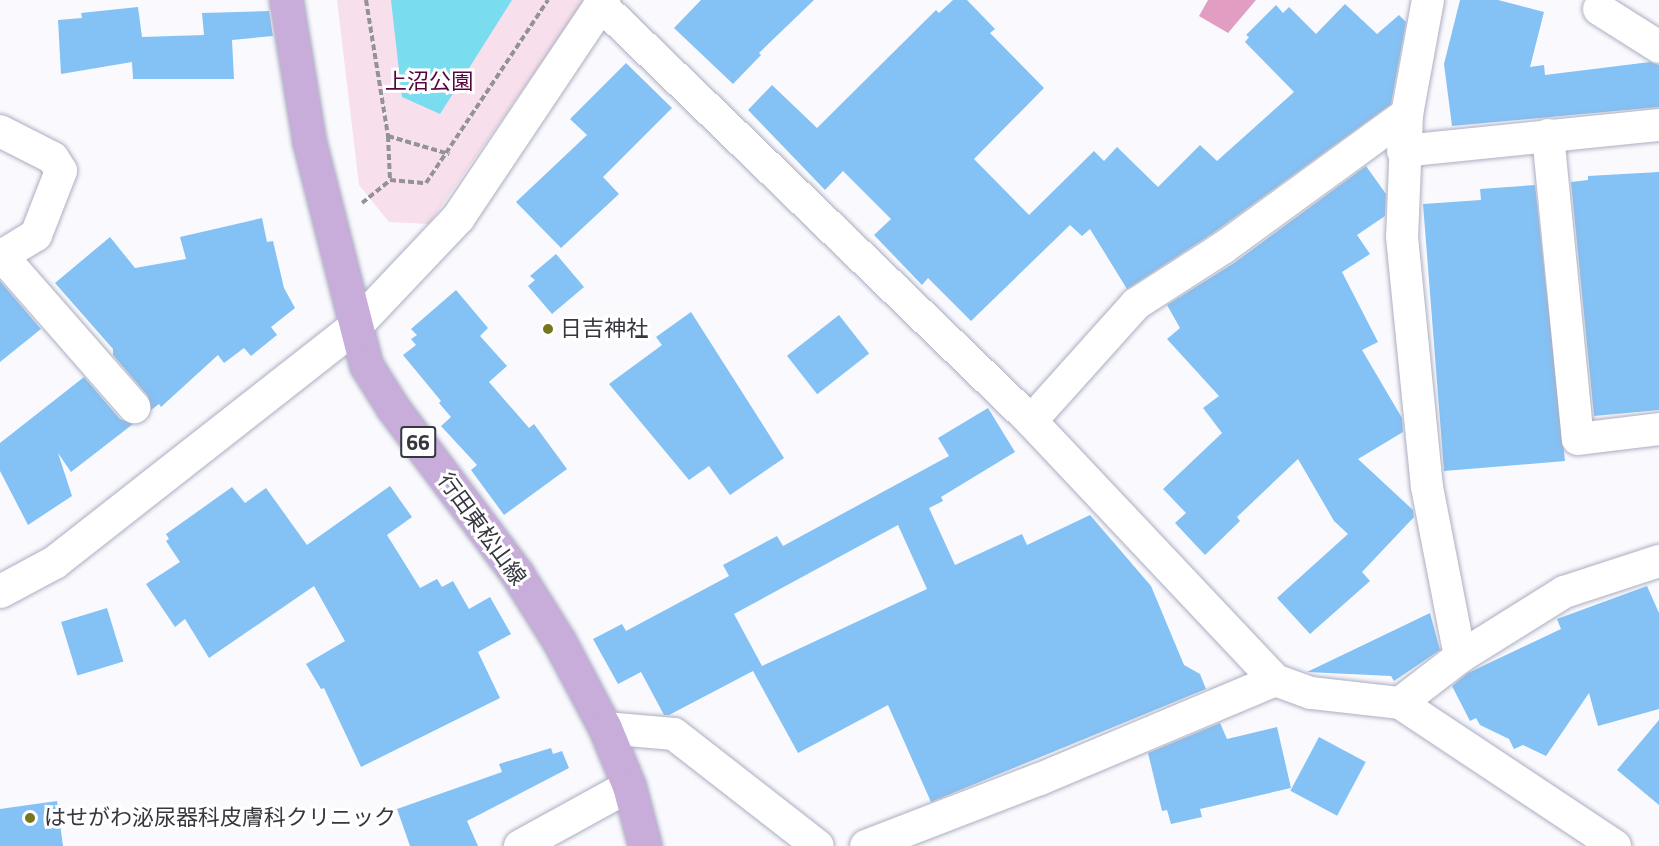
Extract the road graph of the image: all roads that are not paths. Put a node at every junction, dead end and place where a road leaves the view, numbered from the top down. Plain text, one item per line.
1 (286, 0) edge
2 (1428, 0) edge
3 (602, 3) edge
4 (1599, 9) dead end
5 (1659, 47) edge
6 (1407, 114) junction
7 (1659, 125) edge
8 (0, 131) edge
9 (1548, 135) junction
10 (1403, 151) junction
11 (1, 257) edge
12 (354, 327) junction
13 (134, 407) dead end
14 (1031, 421) junction
15 (1659, 429) edge
16 (1659, 561) edge
17 (0, 591) edge
18 (1460, 657) junction
19 (1275, 680) junction
20 (1400, 703) junction
21 (605, 728) junction
22 (629, 786) junction
23 (520, 846) edge
24 (645, 846) edge
25 (818, 846) edge
26 (866, 846) edge
27 (1615, 846) edge

1 - 12 main road, 行田東松山線 / 66
2 - 6 street
3 - 12 street
3 - 14 street
4 - 5 street
6 - 10 street
6 - 14 street
7 - 9 street
8 - 11 street
9 - 10 street
9 - 15 street
10 - 18 street
11 - 13 street
12 - 17 street
12 - 21 main road, 行田東松山線 / 66
14 - 19 street
16 - 18 street
18 - 20 street
19 - 20 street
19 - 26 street
20 - 27 street
21 - 22 main road, 行田東松山線 / 66
21 - 25 street
22 - 23 street
22 - 24 main road, 行田東松山線 / 66

